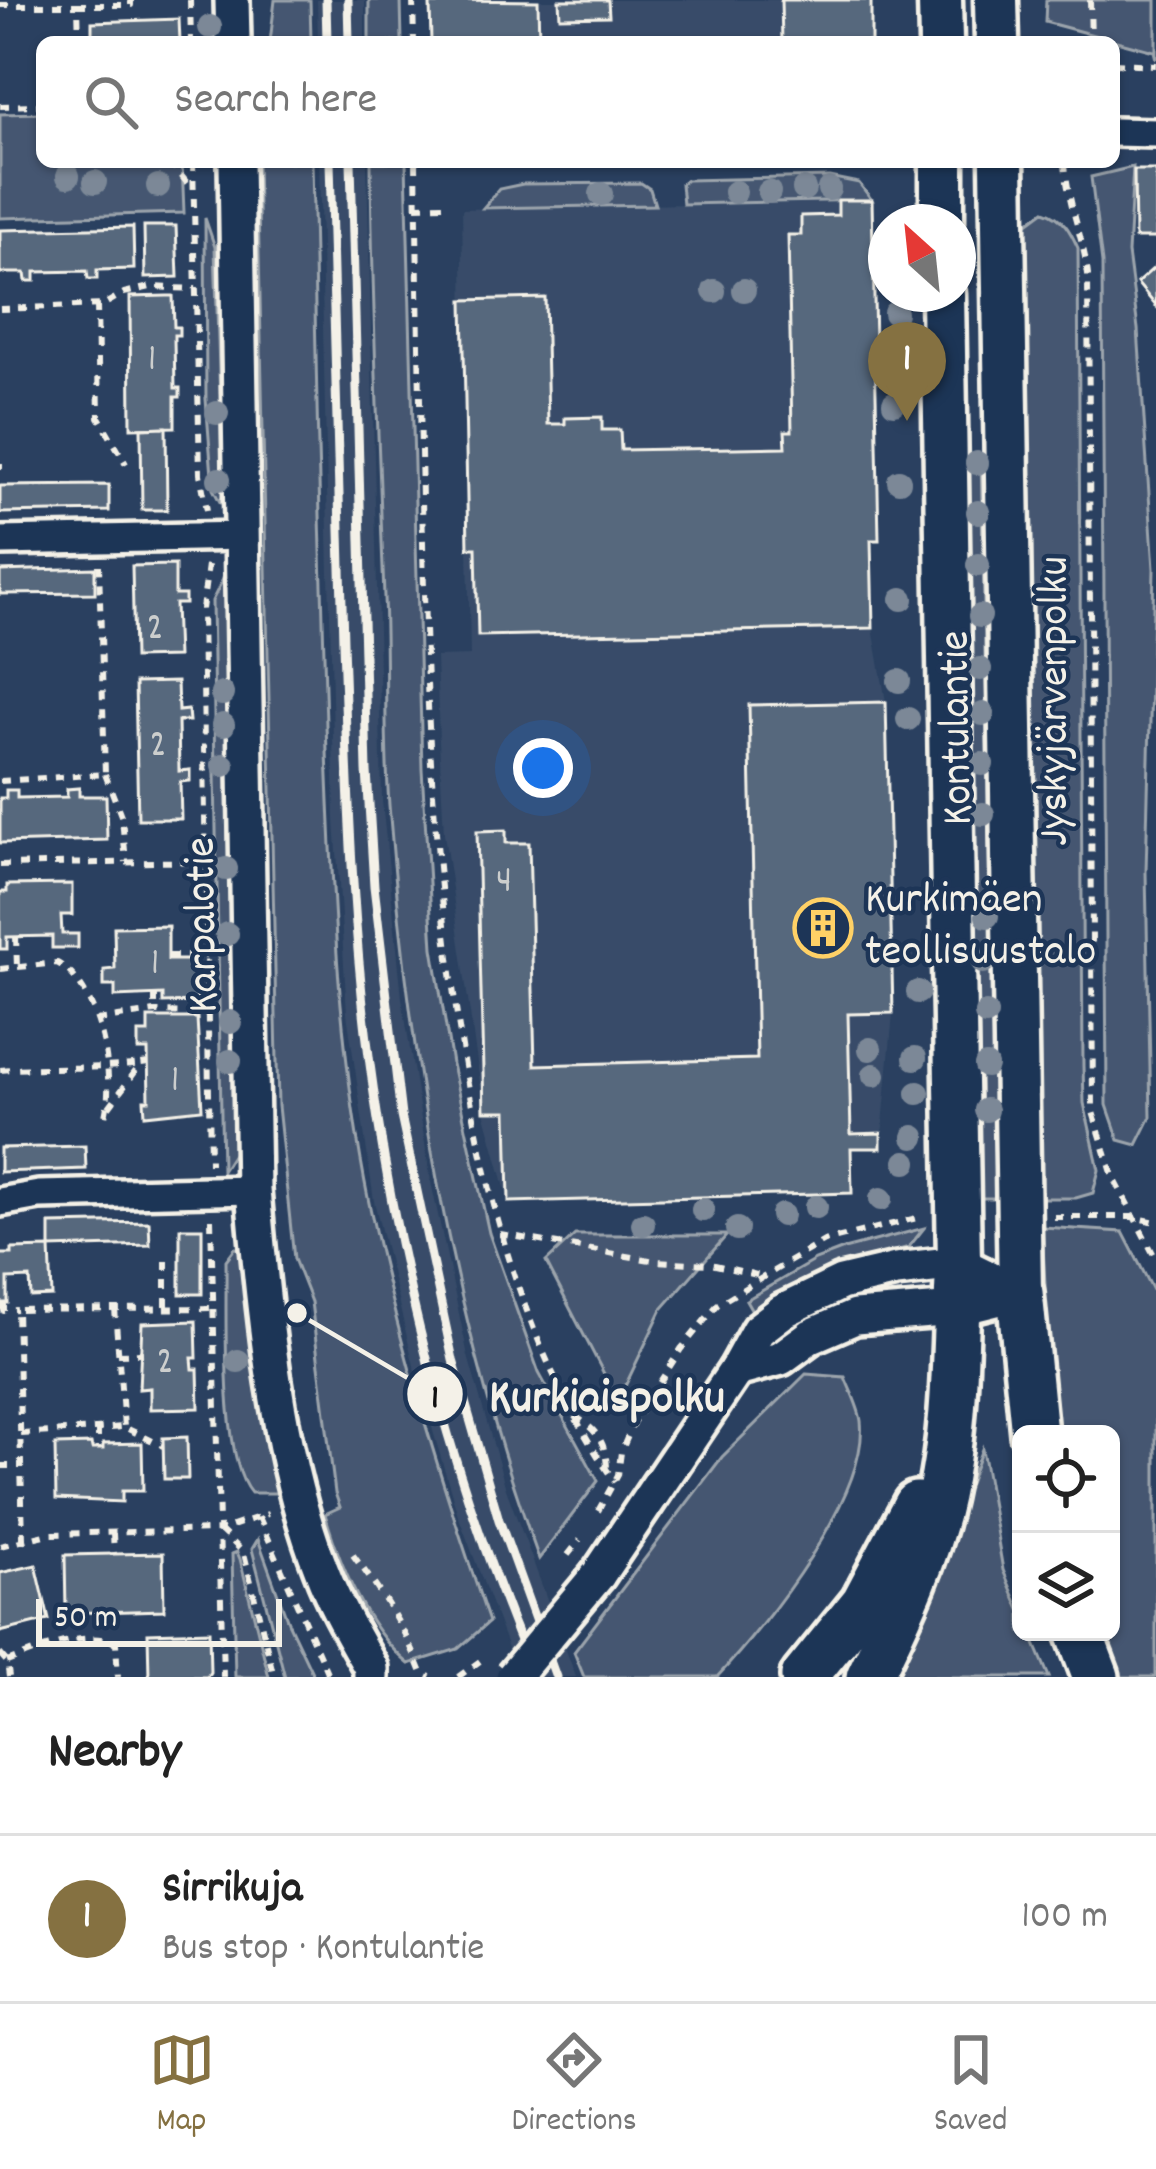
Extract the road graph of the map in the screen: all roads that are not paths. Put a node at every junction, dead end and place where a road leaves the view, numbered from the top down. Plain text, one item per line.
1 (232, 0) edge
2 (940, 0) edge
3 (996, 0) edge
4 (233, 36) edge
5 (940, 36) edge
6 (997, 36) edge
7 (1120, 132) edge
8 (1156, 134) edge
9 (236, 168) edge
10 (942, 168) edge
11 (1002, 168) edge
12 (942, 204) edge
13 (943, 312) edge
14 (244, 536) junction
15 (0, 541) edge
16 (253, 1190) junction
17 (0, 1202) edge
18 (959, 1264) junction
19 (1021, 1293) junction
20 (956, 1309) junction
21 (736, 1370) junction
22 (949, 1425) junction
23 (1033, 1425) edge
24 (1082, 1641) edge
25 (377, 1674) edge
26 (514, 1677) edge
27 (804, 1677) edge
28 (868, 1677) edge
29 (1096, 1677) edge

1 - 4 street
2 - 5 main road
3 - 6 main road
7 - 8 street
9 - 14 street, Karpalotie
10 - 12 main road
11 - 19 main road, Kontulantie
13 - 18 main road, Kontulantie
14 - 15 street
14 - 16 street, Karpalotie
16 - 17 street
16 - 25 street, Karpalotie
18 - 19 street
18 - 20 highway
18 - 21 street
19 - 20 street
19 - 23 highway
20 - 21 street
20 - 22 highway
21 - 26 street, bridge
22 - 27 highway
22 - 28 highway
24 - 29 highway

